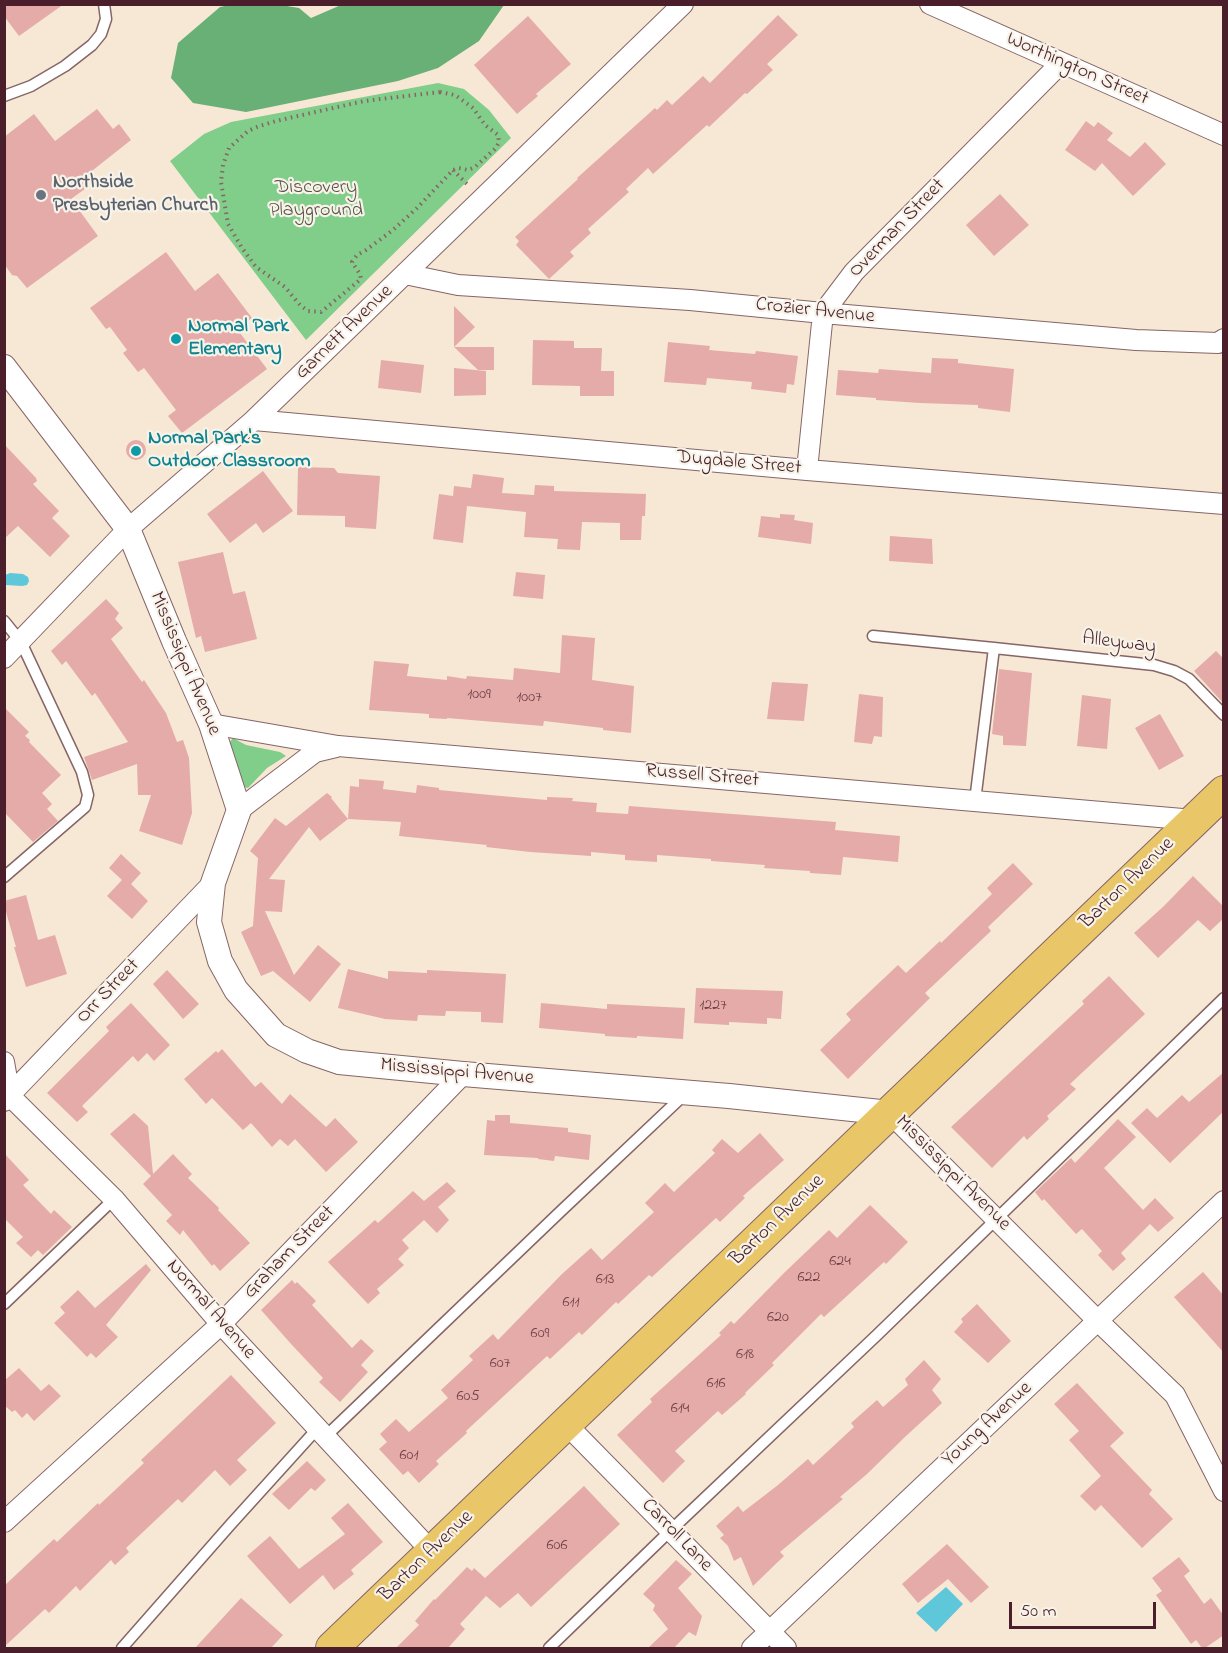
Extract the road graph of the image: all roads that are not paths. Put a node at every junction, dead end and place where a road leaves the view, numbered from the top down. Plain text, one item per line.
1 (104, 4) edge
2 (683, 4) edge
3 (930, 4) edge
4 (1061, 63) junction
5 (4, 96) edge
6 (1224, 135) edge
7 (405, 274) junction
8 (823, 314) junction
9 (1224, 339) edge
10 (4, 367) edge
11 (254, 420) junction
12 (807, 470) junction
13 (1224, 504) edge
14 (128, 529) junction
15 (4, 621) edge
16 (873, 636) dead end
17 (21, 642) junction
18 (994, 648) junction
19 (4, 658) edge
20 (1224, 715) edge
21 (211, 724) junction
22 (338, 746) junction
23 (1224, 792) edge
24 (975, 801) junction
25 (239, 810) junction
26 (1194, 820) junction
27 (4, 877) edge
28 (213, 883) junction
29 (1224, 998) edge
30 (4, 1062) edge
31 (463, 1074) junction
32 (686, 1093) junction
33 (7, 1099) edge
34 (890, 1113) junction
35 (114, 1199) junction
36 (1224, 1201) edge
37 (996, 1219) junction
38 (4, 1304) edge
39 (1098, 1321) junction
40 (221, 1324) junction
41 (566, 1424) junction
42 (321, 1433) junction
43 (1224, 1491) edge
44 (4, 1522) edge
45 (670, 1531) junction
46 (432, 1552) junction
47 (770, 1631) junction
48 (122, 1648) edge
49 (332, 1648) edge
50 (549, 1648) edge
51 (752, 1648) edge
52 (786, 1648) edge

1 - 5 lane
2 - 7 street, Garnett Avenue
3 - 4 street, Worthington Street
4 - 6 street, Worthington Street
4 - 8 street, Overman Street
7 - 8 street, Crozier Avenue
7 - 11 street, Garnett Avenue
8 - 9 street, Crozier Avenue
8 - 12 street
10 - 14 street, Mississippi Avenue
11 - 12 street, Dugdale Street
11 - 14 street, Garnett Avenue
12 - 13 street, Dugdale Street
14 - 17 street, Garnett Avenue
14 - 21 street, Mississippi Avenue
15 - 17 lane
16 - 18 lane, Alleyway
17 - 19 street, Garnett Avenue
17 - 27 lane
18 - 20 lane, Alleyway
18 - 24 lane
21 - 22 street, Russell Street
21 - 25 street, Mississippi Avenue
22 - 24 street, Russell Street
22 - 25 street
23 - 26 main road, Barton Avenue
24 - 26 street, Russell Street
25 - 28 street, Mississippi Avenue
26 - 34 main road, Barton Avenue
28 - 31 street, Mississippi Avenue
28 - 33 street, Orr Street
29 - 37 lane
30 - 33 street
31 - 32 street, Mississippi Avenue
31 - 40 street, Graham Street
32 - 34 street, Mississippi Avenue
32 - 42 lane
33 - 35 street, Normal Avenue
34 - 37 street, Mississippi Avenue
34 - 41 main road, Barton Avenue
35 - 38 lane
35 - 40 street, Normal Avenue
36 - 39 street, Young Avenue
37 - 39 street, Mississippi Avenue
37 - 45 lane
39 - 43 street, Mississippi Avenue
39 - 47 street, Young Avenue
40 - 42 street, Normal Avenue
40 - 44 street, Graham Street
41 - 45 street, Carroll Lane
41 - 46 main road, Barton Avenue
42 - 46 street, Normal Avenue
42 - 48 lane
45 - 47 street, Carroll Lane
45 - 50 lane
46 - 49 main road, Barton Avenue
47 - 51 street, Young Avenue
47 - 52 street, Carroll Lane

